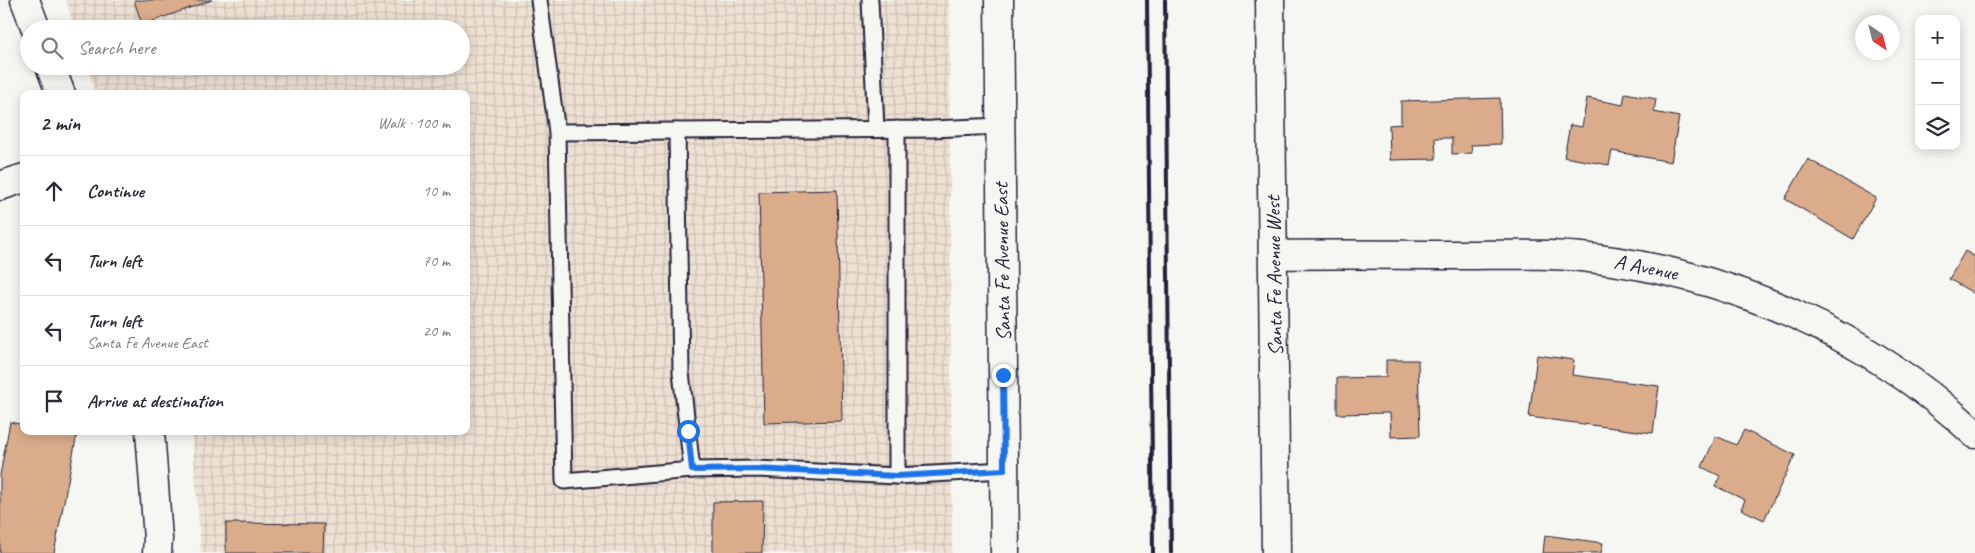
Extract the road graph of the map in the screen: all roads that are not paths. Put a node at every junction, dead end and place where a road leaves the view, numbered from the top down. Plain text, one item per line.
1 (25, 0) edge
2 (539, 0) edge
3 (870, 0) edge
4 (999, 0) edge
5 (1270, 0) edge
6 (33, 20) edge
7 (54, 75) edge
8 (59, 90) edge
9 (1000, 126) junction
10 (876, 129) junction
11 (897, 129) junction
12 (677, 131) junction
13 (557, 132) junction
14 (20, 179) edge
15 (0, 186) edge
16 (1274, 255) junction
17 (1975, 434) edge
18 (150, 435) edge
19 (692, 470) junction
20 (1004, 470) junction
21 (897, 476) junction
22 (157, 553) edge
23 (1005, 553) edge
24 (1276, 553) edge

1 - 6 street
2 - 13 lane
3 - 10 lane
4 - 9 street, Santa Fe Avenue East
5 - 16 street, Santa Fe Avenue West
7 - 8 street
9 - 11 lane
9 - 20 street, Santa Fe Avenue East
10 - 11 lane
10 - 12 lane
11 - 21 lane
12 - 13 lane
12 - 19 lane
13 - 19 lane
14 - 15 street
16 - 17 street, A Avenue
16 - 24 street, Santa Fe Avenue West
18 - 22 street
19 - 21 lane
20 - 21 lane
20 - 23 street, Santa Fe Avenue East

